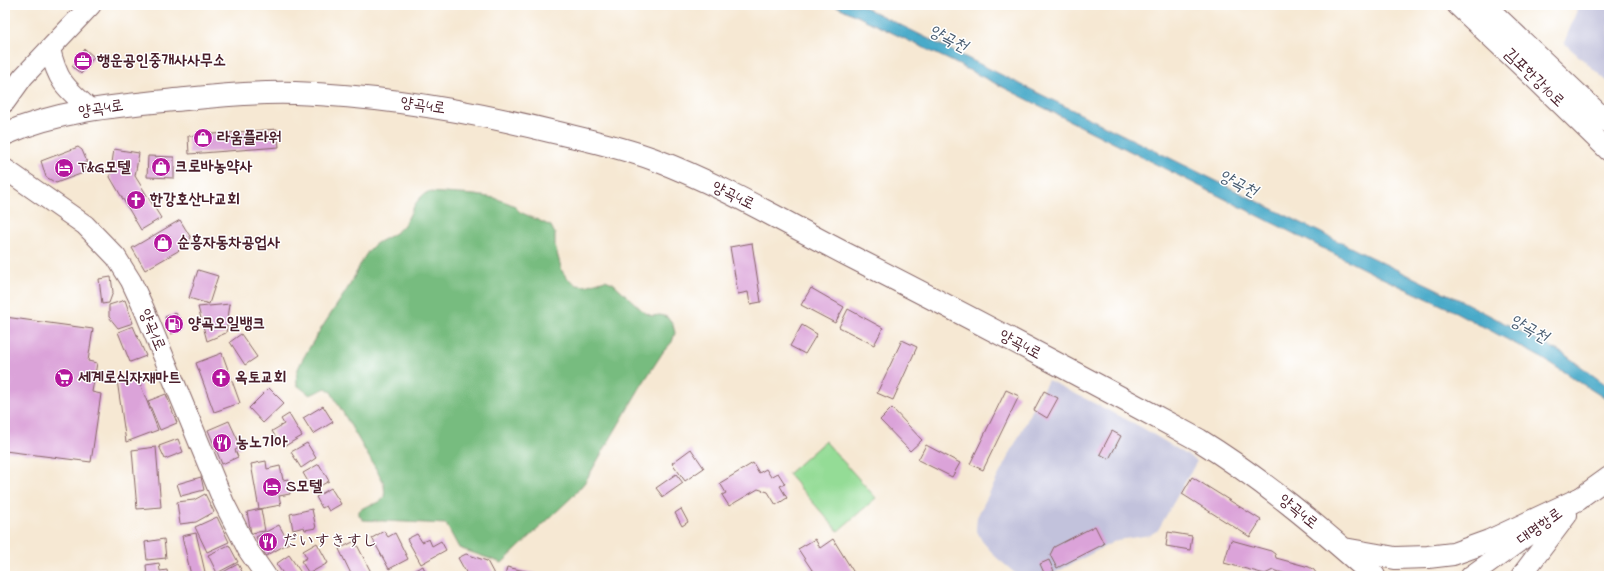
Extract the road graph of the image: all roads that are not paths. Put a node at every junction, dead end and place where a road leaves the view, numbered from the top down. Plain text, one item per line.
1 (90, 5) edge
2 (1457, 5) edge
3 (1485, 5) edge
4 (50, 49) junction
5 (5, 102) edge
6 (91, 110) junction
7 (1609, 123) edge
8 (5, 134) edge
9 (1609, 151) edge
10 (5, 169) edge
11 (1609, 477) edge
12 (1580, 499) junction
13 (1352, 562) edge
14 (266, 576) edge
15 (1374, 576) edge
16 (1471, 576) edge
17 (1521, 576) edge

1 - 4 street
2 - 9 street, 김포한강10로
3 - 7 street, 김포한강10로
4 - 5 street
4 - 6 street
6 - 8 main road, 양곡4로
6 - 13 main road, 양곡4로
10 - 14 street, 양곡1로
11 - 12 street, 대명항로
12 - 13 main road
12 - 16 street, 대명항로
12 - 17 street
13 - 15 main road, 양곡4로

